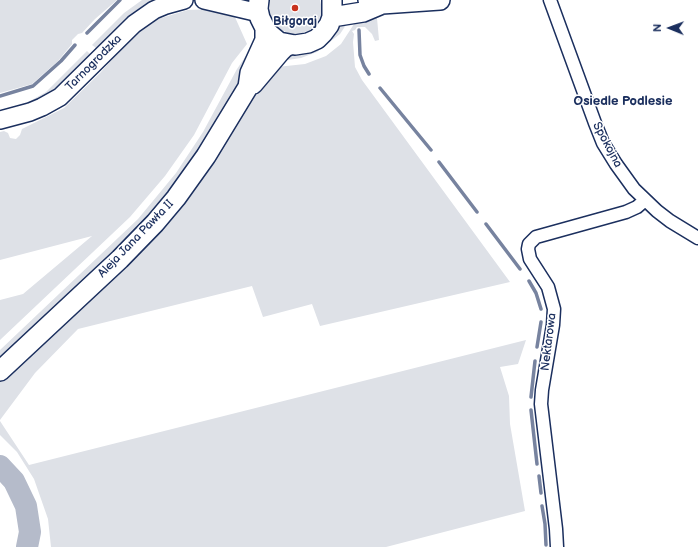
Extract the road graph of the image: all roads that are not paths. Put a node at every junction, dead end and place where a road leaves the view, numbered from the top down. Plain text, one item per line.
1 (184, 0) edge
2 (204, 0) edge
3 (440, 0) edge
4 (550, 0) edge
5 (375, 2) edge
6 (332, 8) edge
7 (261, 14) edge
8 (290, 45) junction
9 (248, 87) junction
10 (0, 120) edge
11 (645, 200) junction
12 (698, 238) edge
13 (0, 371) edge
14 (557, 547) edge

1 - 10 street, Tarnogrodzka
2 - 7 street
3 - 5 main road
4 - 11 street, Spokojna
5 - 6 main road
6 - 8 main road
7 - 8 main road
7 - 9 main road, Aleja Jana Pawła II
8 - 9 main road, Aleja Jana Pawła II
9 - 13 main road, Aleja Jana Pawła II
11 - 12 street, Spokojna
11 - 14 street, Nektarowa

